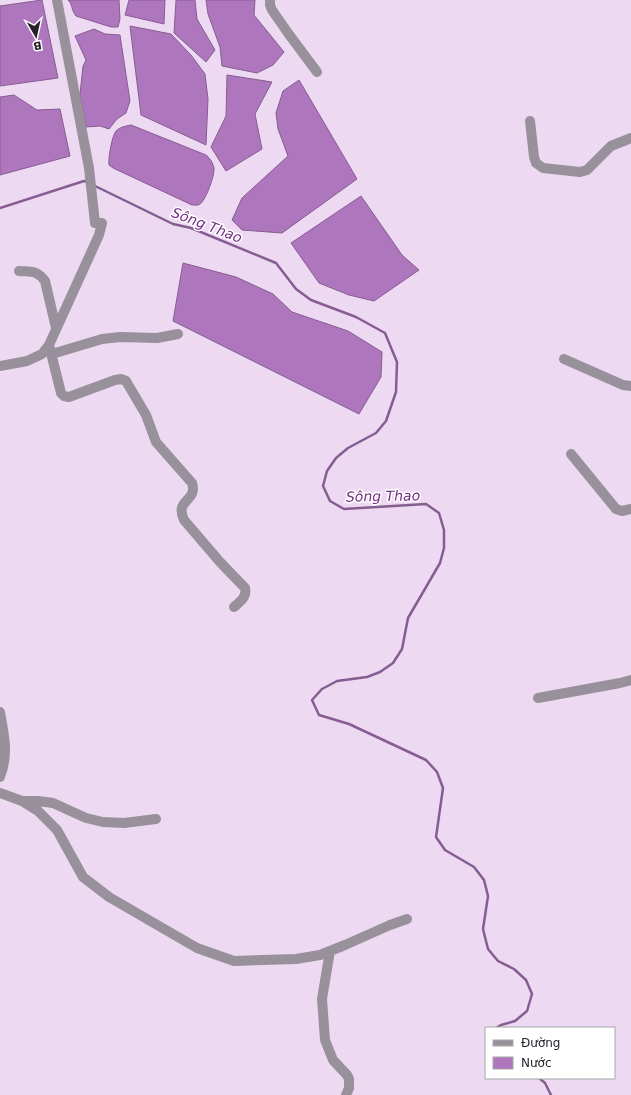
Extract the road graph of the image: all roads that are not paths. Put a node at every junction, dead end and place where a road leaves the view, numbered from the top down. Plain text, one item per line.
1 (57, 0) edge
2 (270, 0) edge
3 (316, 72) dead end
4 (530, 121) dead end
5 (631, 138) edge
6 (19, 271) dead end
7 (56, 328) junction
8 (178, 334) dead end
9 (50, 349) junction
10 (564, 359) dead end
11 (0, 366) edge
12 (631, 386) edge
13 (571, 454) dead end
14 (631, 508) edge
15 (234, 607) dead end
16 (631, 680) edge
17 (538, 698) dead end
18 (0, 712) edge
19 (0, 777) edge
20 (0, 793) edge
21 (22, 802) junction
22 (156, 819) dead end
23 (407, 919) dead end
24 (330, 951) junction
25 (346, 1095) edge

1 - 7 street
2 - 3 street
4 - 5 street
6 - 7 street
7 - 9 street
8 - 9 street
9 - 11 street
9 - 15 street
10 - 12 street
13 - 14 street
16 - 17 street
18 - 19 street
20 - 21 street
21 - 22 street
21 - 24 street
23 - 24 street
24 - 25 street

